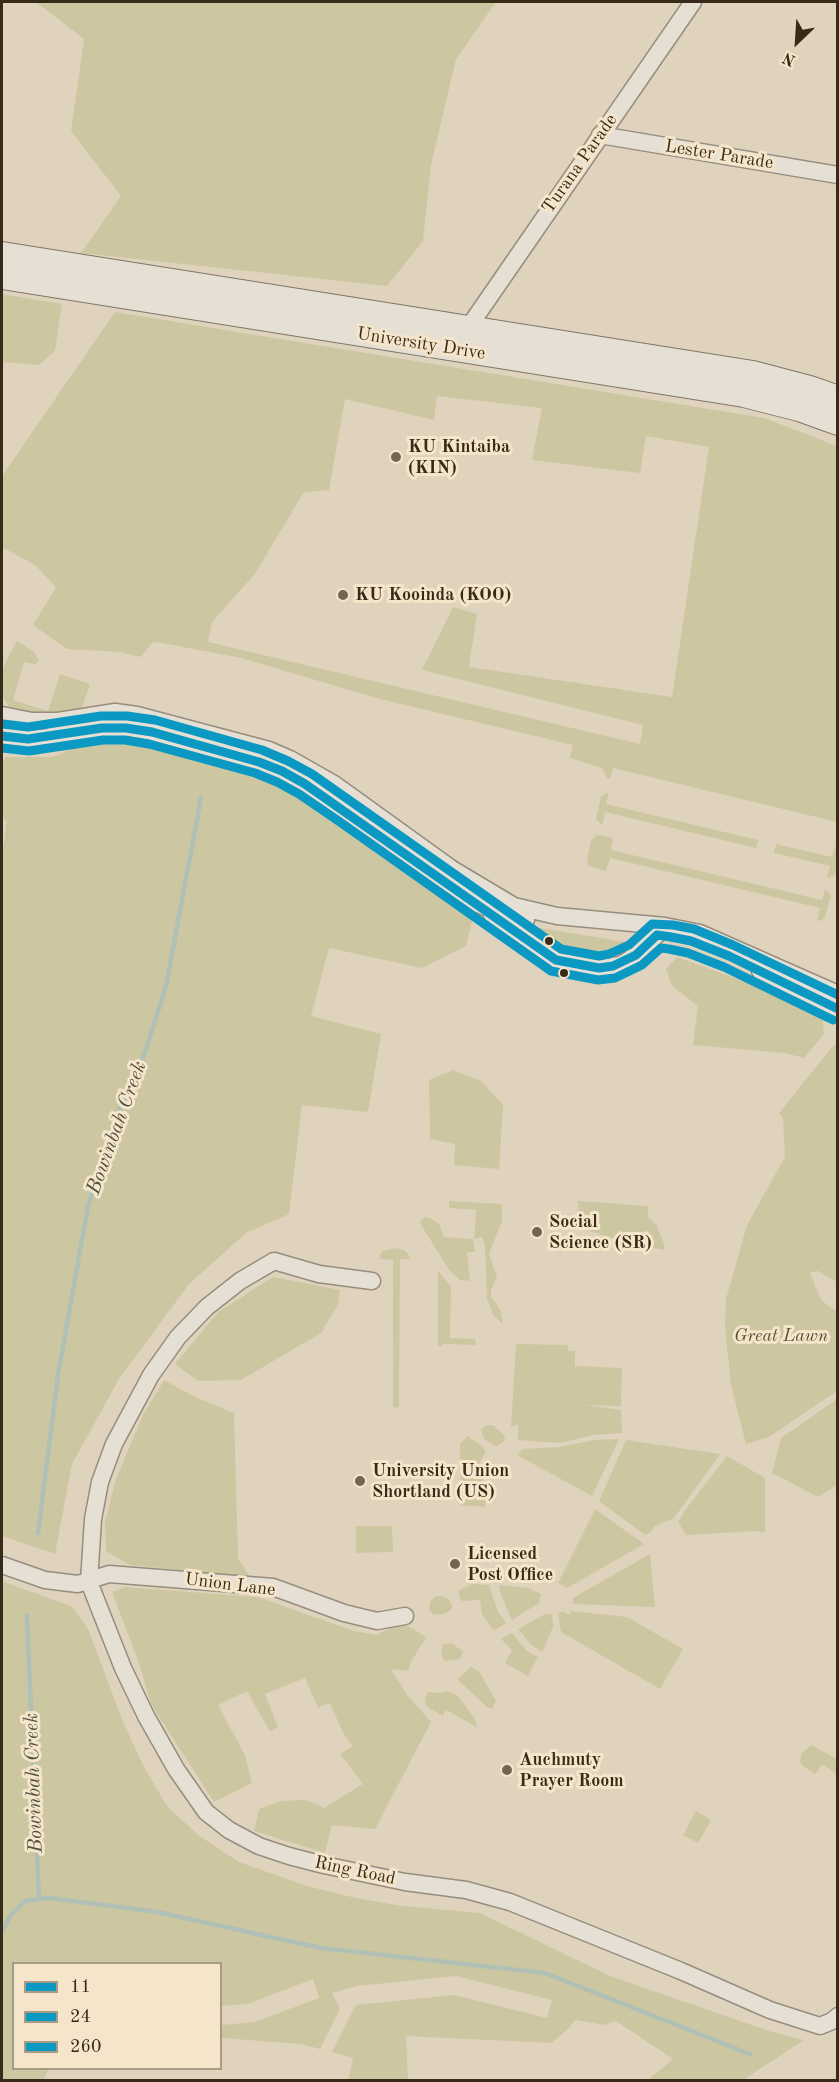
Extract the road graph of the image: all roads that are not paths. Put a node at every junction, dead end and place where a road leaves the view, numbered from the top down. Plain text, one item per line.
1 (693, 2) edge
2 (600, 135) junction
3 (837, 175) edge
4 (2, 254) edge
5 (2, 277) edge
6 (468, 328) junction
7 (837, 398) edge
8 (837, 423) edge
9 (2, 715) edge
10 (2, 736) edge
11 (478, 904) junction
12 (657, 935) junction
13 (837, 994) edge
14 (837, 1009) edge
15 (372, 1281) dead end
16 (2, 1565) edge
17 (89, 1582) junction
18 (405, 1616) dead end
19 (837, 2016) edge

1 - 2 street, Turana Parade
2 - 3 street, Lester Parade
2 - 6 street, Turana Parade
4 - 6 main road, University Drive
5 - 8 main road, University Drive
6 - 7 main road, University Drive
9 - 13 street
10 - 11 street
11 - 12 street
11 - 12 street
12 - 14 street
15 - 17 street
16 - 17 street
17 - 18 street, Union Lane
17 - 19 street, Ring Road

